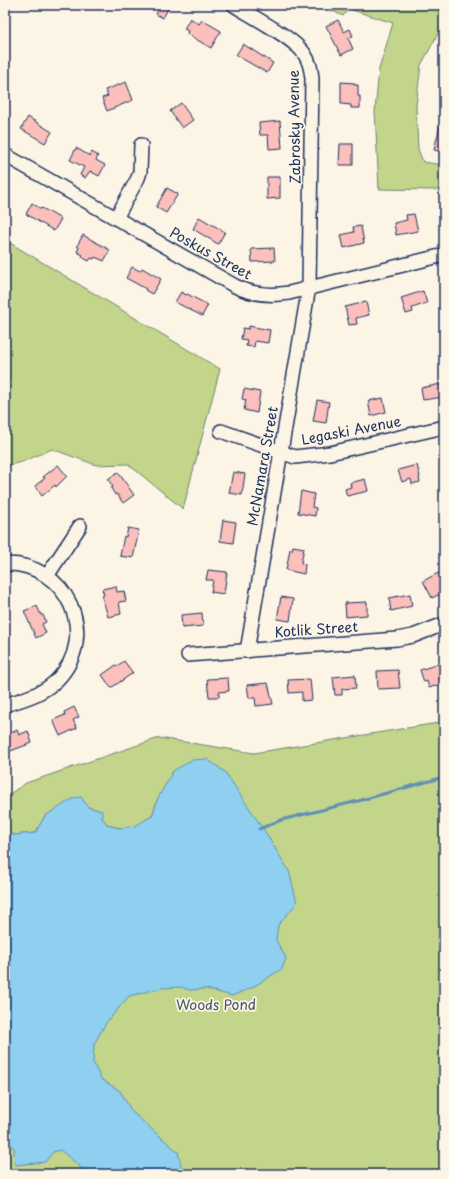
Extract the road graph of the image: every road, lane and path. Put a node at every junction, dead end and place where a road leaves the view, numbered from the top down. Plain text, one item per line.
1 (234, 5) edge
2 (141, 145) dead end
3 (5, 154) edge
4 (116, 218) junction
5 (444, 255) edge
6 (309, 287) junction
7 (444, 427) edge
8 (221, 431) dead end
9 (281, 453) junction
10 (80, 526) dead end
11 (5, 564) edge
12 (47, 576) junction
13 (444, 624) edge
14 (247, 651) junction
15 (188, 655) dead end
16 (5, 705) edge

1 - 6 street, Zabrosky Avenue
2 - 4 street
3 - 4 street, Poskus Street
4 - 6 street, Poskus Street
5 - 6 street, Poskus Street
6 - 9 street, McNamara Street
7 - 9 street, Legaski Avenue
8 - 9 street, Legaski Avenue
9 - 14 street, McNamara Street
10 - 12 street
11 - 12 street
12 - 16 street
13 - 14 street, Kotlik Street
14 - 15 street, Kotlik Street

